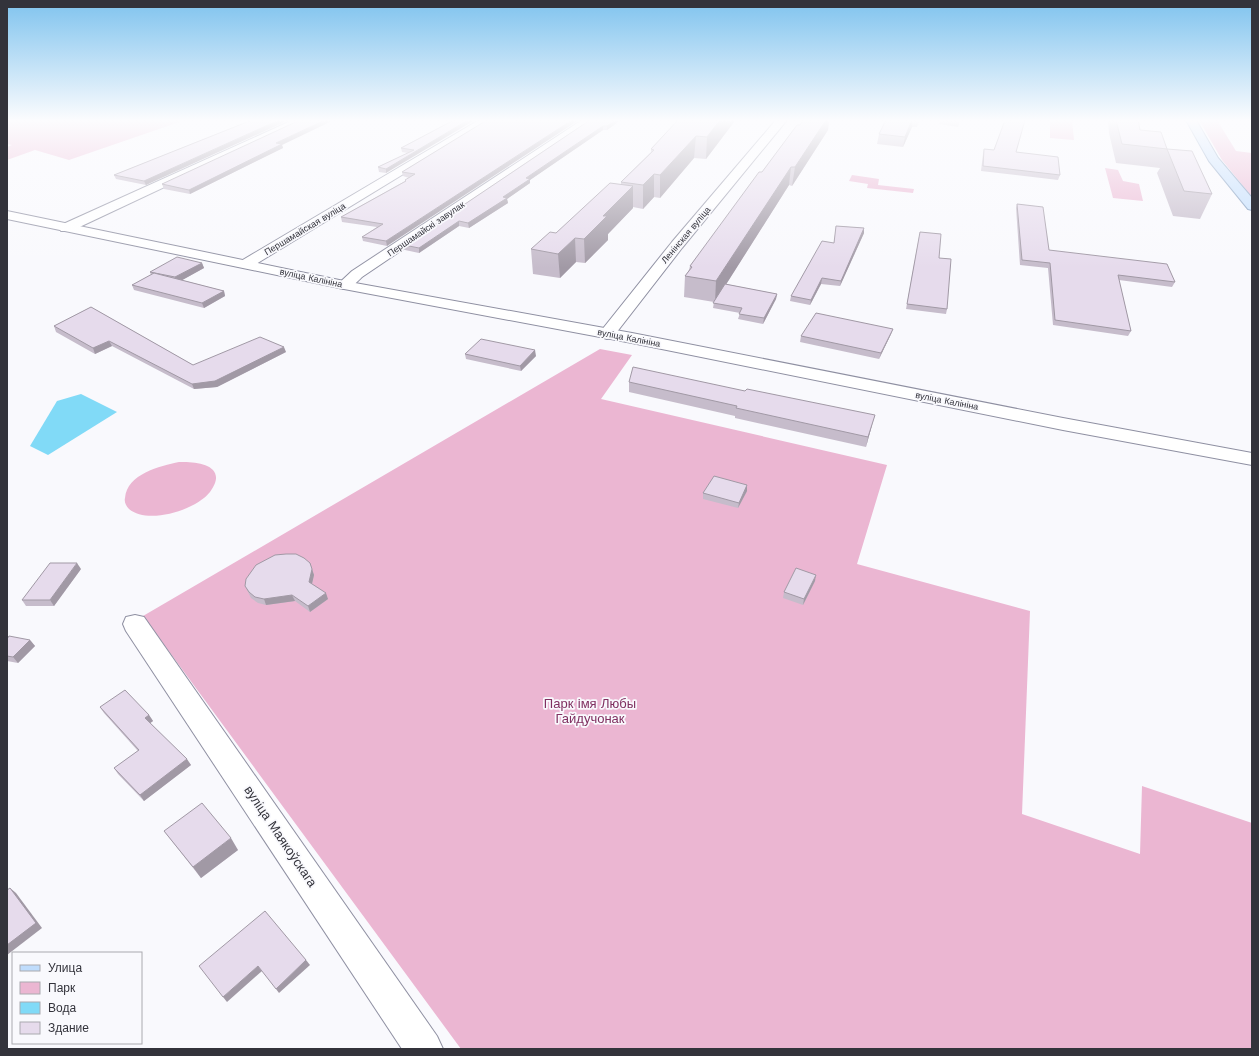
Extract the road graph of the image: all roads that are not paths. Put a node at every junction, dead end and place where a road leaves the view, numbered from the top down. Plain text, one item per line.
1 (194, 169) edge
2 (405, 169) edge
3 (515, 169) edge
4 (741, 169) edge
5 (1222, 169) edge
6 (1252, 206) edge
7 (7, 215) edge
8 (66, 228) junction
9 (246, 264) junction
10 (344, 285) junction
11 (607, 334) junction
12 (1252, 459) edge
13 (135, 624) dead end
14 (424, 1049) edge

1 - 8 street
2 - 9 street, Першамайская вуліца
3 - 10 street, Першамайскі завулак
4 - 11 street, Ленінская вуліца
5 - 6 main road
7 - 8 street, вуліца Калініна
8 - 9 street, вуліца Калініна
9 - 10 street, вуліца Калініна
10 - 11 street, вуліца Калініна
11 - 12 street, вуліца Калініна
13 - 14 street, вуліца Маякоўскага

